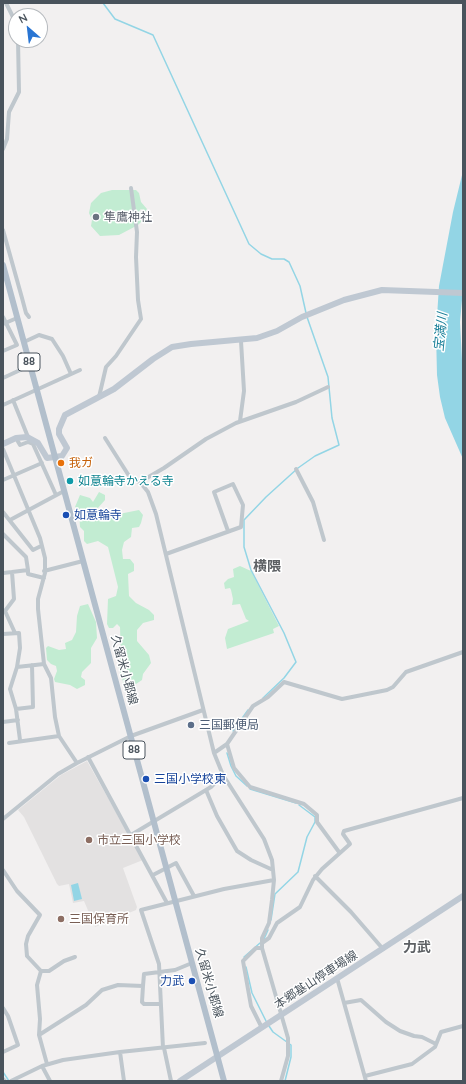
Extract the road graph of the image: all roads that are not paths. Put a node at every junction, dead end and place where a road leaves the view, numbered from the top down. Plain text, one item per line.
1 (18, 48) edge
2 (3, 149) edge
3 (131, 188) dead end
4 (3, 230) edge
5 (3, 265) edge
6 (463, 293) edge
7 (3, 317) edge
8 (29, 317) dead end
9 (17, 318) junction
10 (5, 324) edge
11 (242, 341) junction
12 (24, 342) junction
13 (3, 351) edge
14 (30, 365) junction
15 (80, 370) dead end
16 (71, 374) junction
17 (3, 378) edge
18 (328, 387) dead end
19 (37, 390) junction
20 (99, 397) junction
21 (13, 400) junction
22 (3, 405) edge
23 (240, 421) junction
24 (28, 437) junction
25 (16, 438) junction
26 (105, 438) dead end
27 (3, 444) edge
28 (3, 449) edge
29 (56, 458) junction
30 (42, 463) junction
31 (296, 469) dead end
32 (15, 474) junction
33 (3, 480) edge
34 (140, 482) junction
35 (64, 490) junction
36 (56, 495) junction
37 (30, 510) junction
38 (3, 512) edge
39 (10, 520) junction
40 (228, 531) junction
41 (3, 534) edge
42 (324, 540) dead end
43 (41, 546) junction
44 (166, 554) junction
45 (84, 561) junction
46 (28, 570) junction
47 (44, 571) junction
48 (3, 572) edge
49 (12, 572) junction
50 (44, 578) junction
51 (15, 633) junction
52 (3, 634) edge
53 (463, 652) edge
54 (44, 664) junction
55 (32, 665) junction
56 (18, 667) junction
57 (16, 709) junction
58 (203, 710) junction
59 (18, 720) junction
60 (3, 722) edge
61 (59, 736) junction
62 (131, 736) junction
63 (20, 740) junction
64 (9, 743) dead end
65 (228, 744) junction
66 (214, 753) junction
67 (88, 757) junction
68 (77, 763) junction
69 (223, 775) junction
70 (206, 790) junction
71 (463, 798) edge
72 (3, 819) edge
73 (154, 822) junction
74 (131, 835) junction
75 (339, 852) junction
76 (166, 868) junction
77 (3, 870) edge
78 (273, 870) junction
79 (153, 876) junction
80 (315, 876) junction
81 (274, 880) junction
82 (194, 896) junction
83 (463, 896) edge
84 (175, 902) junction
85 (167, 903) junction
86 (262, 946) junction
87 (383, 949) junction
88 (75, 957) dead end
89 (192, 963) junction
90 (41, 971) junction
91 (160, 973) junction
92 (337, 978) junction
93 (143, 986) junction
94 (344, 1003) junction
95 (160, 1004) junction
96 (3, 1008) edge
97 (8, 1016) junction
98 (281, 1016) junction
99 (3, 1018) edge
100 (463, 1026) edge
101 (262, 1028) junction
102 (39, 1035) junction
103 (205, 1043) dead end
104 (436, 1044) junction
105 (163, 1048) junction
106 (3, 1052) edge
107 (120, 1052) junction
108 (218, 1056) junction
109 (47, 1064) junction
110 (42, 1066) junction
111 (365, 1079) edge
112 (11, 1081) edge
113 (50, 1081) edge
114 (124, 1081) edge
115 (171, 1081) edge
116 (180, 1081) edge
117 (224, 1081) edge
118 (281, 1081) edge

1 - 2 street
3 - 20 street
4 - 8 street
5 - 9 main road, 久留米小郡線 / 88
6 - 11 street
7 - 10 street
9 - 10 street
9 - 12 main road, 久留米小郡線 / 88
10 - 13 street
11 - 20 street
11 - 23 street
12 - 14 main road, 久留米小郡線 / 88
12 - 16 street
14 - 17 street
14 - 19 main road, 久留米小郡線 / 88
15 - 16 street
16 - 19 street
18 - 23 street
19 - 21 street
19 - 29 main road, 久留米小郡線 / 88
20 - 29 street
21 - 22 street
21 - 24 street
23 - 34 street
24 - 25 street
24 - 29 street
25 - 27 street
25 - 30 street
26 - 34 street
28 - 32 street
29 - 35 main road, 久留米小郡線 / 88
30 - 32 street
30 - 36 street
31 - 42 street
32 - 33 street
32 - 37 street
34 - 44 street
35 - 36 street
35 - 45 main road, 久留米小郡線 / 88
36 - 37 street
37 - 39 street
37 - 43 street
38 - 39 street
39 - 43 street
40 - 40 street
40 - 44 street
41 - 46 street
43 - 47 street
44 - 58 street
45 - 47 street
45 - 62 main road, 久留米小郡線 / 88
46 - 49 street
46 - 50 street
47 - 50 street
48 - 49 street
49 - 51 street
50 - 54 street
51 - 52 street
51 - 56 street
53 - 65 street
54 - 55 street
54 - 61 street
55 - 56 street
55 - 57 street
56 - 57 street
57 - 59 street
58 - 62 street
58 - 66 street
59 - 60 street
59 - 63 street
61 - 63 street
61 - 68 street
62 - 67 street
62 - 73 main road, 久留米小郡線 / 88
63 - 64 street
65 - 66 street
65 - 75 street
66 - 69 street
67 - 68 street
67 - 74 street
68 - 72 street
69 - 70 street
69 - 78 street
70 - 73 street
70 - 78 street
71 - 75 street
73 - 74 street
73 - 76 main road, 久留米小郡線 / 88
74 - 79 street
75 - 80 street
76 - 79 street
76 - 82 street
76 - 84 main road, 久留米小郡線 / 88
77 - 90 street
78 - 81 street
79 - 85 street
80 - 86 street
80 - 87 street
81 - 82 street
81 - 86 street
82 - 84 street
83 - 87 street, 本郷基山停車場線
84 - 85 street
84 - 89 main road, 久留米小郡線 / 88
85 - 91 street
86 - 98 street
86 - 101 street
87 - 92 street, 本郷基山停車場線
88 - 90 street
89 - 91 street
89 - 108 main road, 久留米小郡線 / 88
90 - 102 street
91 - 93 street
91 - 95 street
92 - 94 street
92 - 98 street, 本郷基山停車場線
93 - 95 street
93 - 102 street
94 - 104 street
94 - 111 street
95 - 105 street
96 - 97 street
97 - 99 street
97 - 106 street
98 - 101 street, 本郷基山停車場線
98 - 118 street
100 - 104 street
101 - 108 street, 本郷基山停車場線
102 - 109 street
103 - 105 street
104 - 111 street
105 - 107 street
105 - 115 street
107 - 109 street
107 - 114 street
108 - 116 street, 本郷基山停車場線
108 - 117 main road, 久留米小郡線 / 88
109 - 110 street
110 - 112 street
110 - 113 street

